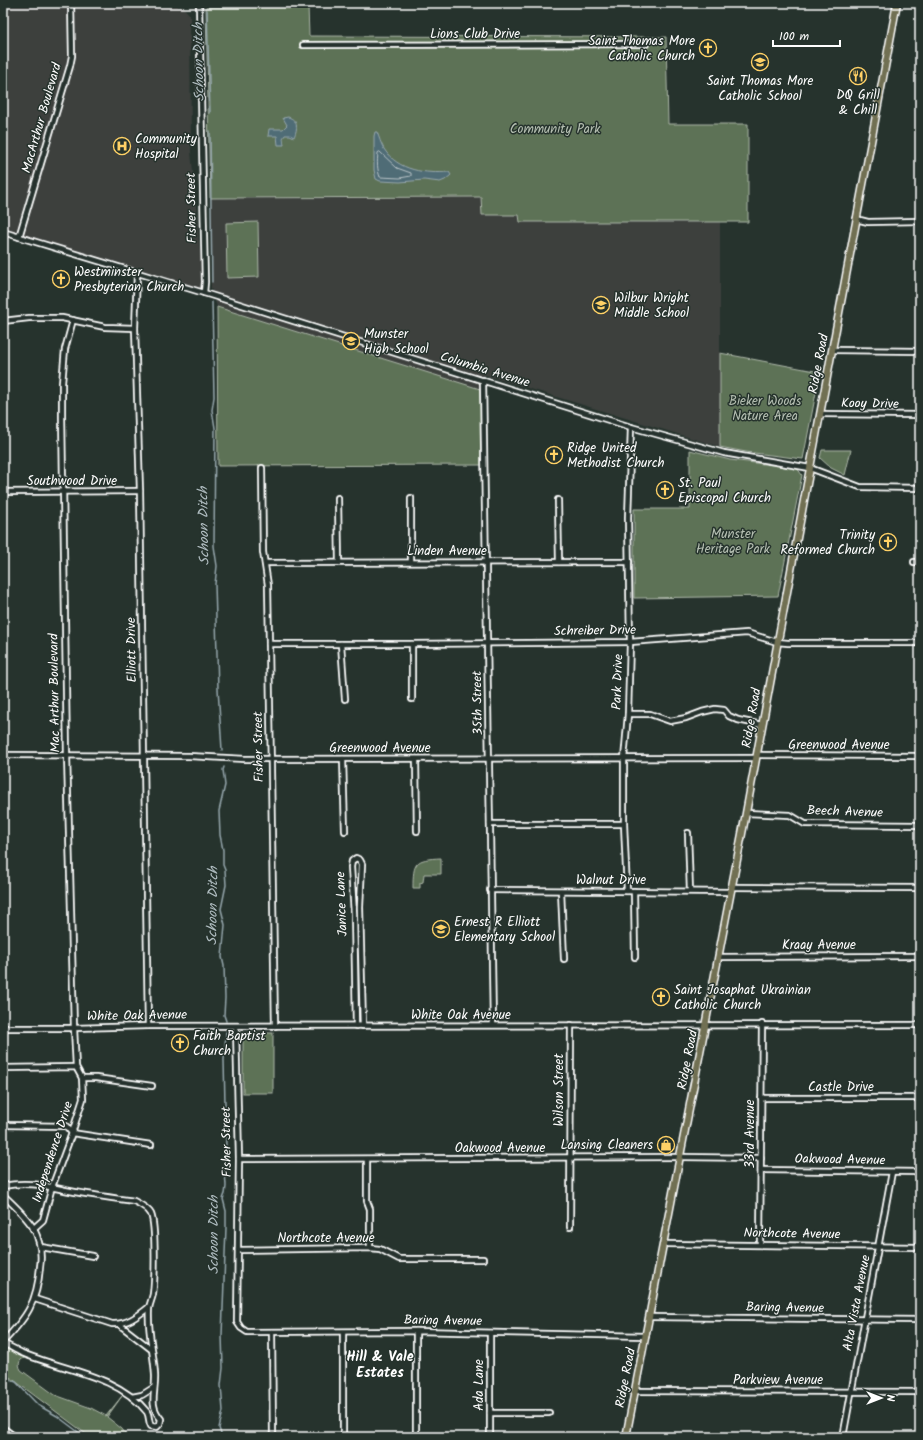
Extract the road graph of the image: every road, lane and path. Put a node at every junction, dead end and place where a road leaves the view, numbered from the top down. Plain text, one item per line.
1 (71, 3) edge
2 (199, 3) edge
3 (897, 3) edge
4 (646, 44) dead end
5 (303, 45) dead end
6 (856, 219) junction
7 (920, 221) edge
8 (3, 232) edge
9 (19, 237) junction
10 (137, 274) junction
11 (204, 293) junction
12 (3, 320) edge
13 (73, 320) junction
14 (134, 328) junction
15 (833, 350) junction
16 (920, 351) edge
17 (483, 380) junction
18 (820, 414) junction
19 (920, 416) edge
20 (631, 426) junction
21 (262, 468) dead end
22 (810, 468) junction
23 (920, 488) edge
24 (140, 491) junction
25 (3, 492) edge
26 (63, 492) junction
27 (338, 498) dead end
28 (410, 498) dead end
29 (558, 500) dead end
30 (339, 562) junction
31 (411, 562) junction
32 (486, 562) junction
33 (559, 562) junction
34 (629, 562) junction
35 (914, 562) dead end
36 (920, 562) edge
37 (265, 563) junction
38 (630, 642) junction
39 (777, 642) junction
40 (920, 642) edge
41 (269, 644) junction
42 (341, 644) junction
43 (412, 644) junction
44 (488, 644) junction
45 (344, 699) dead end
46 (412, 699) dead end
47 (628, 714) junction
48 (762, 725) junction
49 (3, 755) edge
50 (67, 755) junction
51 (144, 755) junction
52 (920, 756) edge
53 (757, 757) junction
54 (270, 758) junction
55 (343, 759) junction
56 (416, 759) junction
57 (490, 759) junction
58 (624, 759) junction
59 (746, 814) junction
60 (490, 824) junction
61 (624, 824) junction
62 (920, 825) edge
63 (345, 831) dead end
64 (417, 831) dead end
65 (688, 833) dead end
66 (920, 888) edge
67 (490, 890) junction
68 (732, 890) junction
69 (561, 891) junction
70 (627, 891) junction
71 (634, 891) junction
72 (690, 891) junction
73 (920, 956) edge
74 (635, 957) dead end
75 (718, 957) junction
76 (564, 959) dead end
77 (706, 1024) junction
78 (762, 1024) junction
79 (571, 1025) junction
80 (920, 1025) edge
81 (148, 1026) junction
82 (275, 1026) junction
83 (356, 1026) junction
84 (363, 1026) junction
85 (493, 1026) junction
86 (236, 1027) junction
87 (3, 1028) edge
88 (74, 1028) junction
89 (76, 1067) junction
90 (3, 1068) edge
91 (82, 1078) junction
92 (152, 1086) dead end
93 (761, 1098) junction
94 (920, 1098) edge
95 (3, 1125) edge
96 (72, 1133) junction
97 (151, 1145) dead end
98 (681, 1157) junction
99 (570, 1158) junction
100 (761, 1158) junction
101 (367, 1159) junction
102 (239, 1160) junction
103 (761, 1170) junction
104 (892, 1172) junction
105 (920, 1172) edge
106 (3, 1186) edge
107 (52, 1187) junction
108 (3, 1195) edge
109 (570, 1227) dead end
110 (34, 1229) junction
111 (664, 1244) junction
112 (760, 1245) junction
113 (878, 1246) junction
114 (40, 1247) junction
115 (920, 1247) edge
116 (370, 1248) junction
117 (238, 1250) junction
118 (93, 1256) dead end
119 (483, 1259) dead end
120 (35, 1299) junction
121 (149, 1307) junction
122 (650, 1317) junction
123 (864, 1320) junction
124 (920, 1320) edge
125 (120, 1325) junction
126 (241, 1328) joint
127 (416, 1331) junction
128 (272, 1332) junction
129 (343, 1332) junction
130 (490, 1333) junction
131 (646, 1336) junction
132 (3, 1342) edge
133 (151, 1349) junction
134 (153, 1388) junction
135 (635, 1390) junction
136 (851, 1392) junction
137 (920, 1392) edge
138 (132, 1397) junction
139 (490, 1413) junction
140 (549, 1414) dead end
141 (3, 1428) edge
142 (15, 1437) edge
143 (272, 1437) edge
144 (343, 1437) edge
145 (416, 1437) edge
146 (490, 1437) edge
147 (626, 1437) edge
148 (843, 1437) edge

1 - 9 street, MacArthur Boulevard
2 - 11 street, Fisher Street
3 - 6 main road, Ridge Road
4 - 5 street, Lions Club Drive
6 - 7 street
6 - 15 main road, Ridge Road
8 - 9 street, Columbia Avenue
9 - 10 street, Columbia Avenue
10 - 11 street, Columbia Avenue
10 - 14 street, Elliott Drive
11 - 17 street, Columbia Avenue
12 - 13 street
13 - 14 street
13 - 26 street, Mac Arthur Boulevard
14 - 24 street, Elliott Drive
15 - 16 street
15 - 18 main road, Ridge Road
17 - 20 street, Columbia Avenue
17 - 32 street, 35th Street
18 - 19 street, Kooy Drive
18 - 22 main road, Ridge Road
20 - 22 street, Columbia Avenue
20 - 34 street, Park Drive
21 - 37 street, Fisher Street
22 - 23 street, Columbia Avenue
22 - 39 main road, Ridge Road
24 - 26 street, Southwood Drive
24 - 51 street, Elliott Drive
25 - 26 street, Southwood Drive
26 - 50 street, Mac Arthur Boulevard
27 - 30 street
28 - 31 street
29 - 33 street
30 - 31 street, Linden Avenue
30 - 37 street, Linden Avenue
31 - 32 street, Linden Avenue
32 - 33 street, Linden Avenue
32 - 44 street, 35th Street
33 - 34 street, Linden Avenue
34 - 38 street, Park Drive
35 - 36 street
37 - 41 street, Fisher Street
38 - 39 street, Schreiber Drive
38 - 44 street, Schreiber Drive
38 - 47 street, Park Drive
39 - 40 street, Schreiber Drive
39 - 48 main road, Ridge Road
41 - 42 street, Schreiber Drive
41 - 54 street, Fisher Street
42 - 43 street, Schreiber Drive
42 - 45 street
43 - 44 street, Schreiber Drive
43 - 46 street
44 - 57 street, 35th Street
47 - 48 street
47 - 58 street, Park Drive
48 - 53 main road, Ridge Road
49 - 50 street, Greenwood Avenue
50 - 51 street, Greenwood Avenue
50 - 88 street, Mac Arthur Boulevard
51 - 54 street, Greenwood Avenue
51 - 81 street, Elliott Drive
52 - 53 street, Greenwood Avenue
53 - 58 street, Greenwood Avenue
53 - 59 main road, Ridge Road
54 - 55 street, Greenwood Avenue
54 - 82 street, Fisher Street
55 - 56 street, Greenwood Avenue
55 - 63 street
56 - 57 street, Greenwood Avenue
56 - 64 street
57 - 58 street, Greenwood Avenue
57 - 60 street, 35th Street
58 - 61 street, Park Drive
59 - 62 street, Beech Avenue
59 - 68 main road, Ridge Road
60 - 61 street
60 - 67 street, 35th Street
61 - 70 street, Park Drive
65 - 72 street
66 - 68 street, Walnut Drive
67 - 69 street, Walnut Drive
67 - 85 street, 35th Street
68 - 72 street, Walnut Drive
68 - 75 main road, Ridge Road
69 - 70 street, Walnut Drive
69 - 76 street
70 - 71 street, Walnut Drive
71 - 72 street, Walnut Drive
71 - 74 street
73 - 75 street, Kraay Avenue
75 - 77 main road, Ridge Road
77 - 78 street, White Oak Avenue
77 - 79 street, White Oak Avenue
77 - 98 main road, Ridge Road
78 - 80 street, White Oak Avenue
78 - 93 street, 33rd Avenue
79 - 85 street, White Oak Avenue
79 - 99 street, Wilson Street
81 - 86 street, White Oak Avenue
81 - 88 street, White Oak Avenue
82 - 83 street, White Oak Avenue
82 - 86 street, White Oak Avenue
83 - 84 street, White Oak Avenue
83 - 84 street, Janice Lane
84 - 85 street, White Oak Avenue
86 - 102 street, Fisher Street
87 - 88 street, White Oak Avenue
88 - 89 street, Mac Arthur Boulevard
89 - 90 street
89 - 91 street
91 - 92 street
91 - 96 street, Independence Drive
93 - 94 street, Castle Drive
93 - 100 street, 33rd Avenue
95 - 96 street
96 - 97 street
96 - 107 street, Independence Drive
98 - 99 street, Oakwood Avenue
98 - 100 street, Oakwood Avenue
98 - 111 main road, Ridge Road
99 - 101 street, Oakwood Avenue
99 - 109 street, Wilson Street
100 - 103 street, 33rd Avenue
101 - 102 street, Oakwood Avenue
101 - 116 street
102 - 117 street, Fisher Street
103 - 104 street, Oakwood Avenue
103 - 112 street, 33rd Avenue
104 - 105 street, Oakwood Avenue
104 - 113 street, Alta Vista Avenue
106 - 107 street
107 - 110 street, Independence Drive
107 - 121 street
108 - 110 street
110 - 114 street
111 - 112 street, Northcote Avenue
111 - 122 main road, Ridge Road
112 - 113 street, Northcote Avenue
113 - 115 street, Northcote Avenue
113 - 123 street, Alta Vista Avenue
114 - 118 street
114 - 120 street
116 - 117 street, Northcote Avenue
116 - 119 street, Northcote Avenue
117 - 126 street, Fisher Street
120 - 125 street
120 - 132 street
121 - 125 street
121 - 133 street
122 - 123 street, Baring Avenue
122 - 131 main road, Ridge Road
123 - 124 street, Baring Avenue
123 - 136 street, Alta Vista Avenue
125 - 133 street
126 - 128 street, Baring Avenue
127 - 129 street, Baring Avenue
127 - 130 street, Baring Avenue
127 - 145 street
128 - 129 street, Baring Avenue
128 - 143 street
129 - 144 street
130 - 131 street, Baring Avenue
130 - 139 street, Ada Lane
131 - 135 main road, Ridge Road
132 - 138 street
133 - 134 street
134 - 138 street
134 - 138 street
135 - 136 street, Parkview Avenue
135 - 147 main road, Ridge Road
136 - 137 street, Parkview Avenue
136 - 148 street, Alta Vista Avenue
139 - 140 street
139 - 146 street, Ada Lane
141 - 142 street

